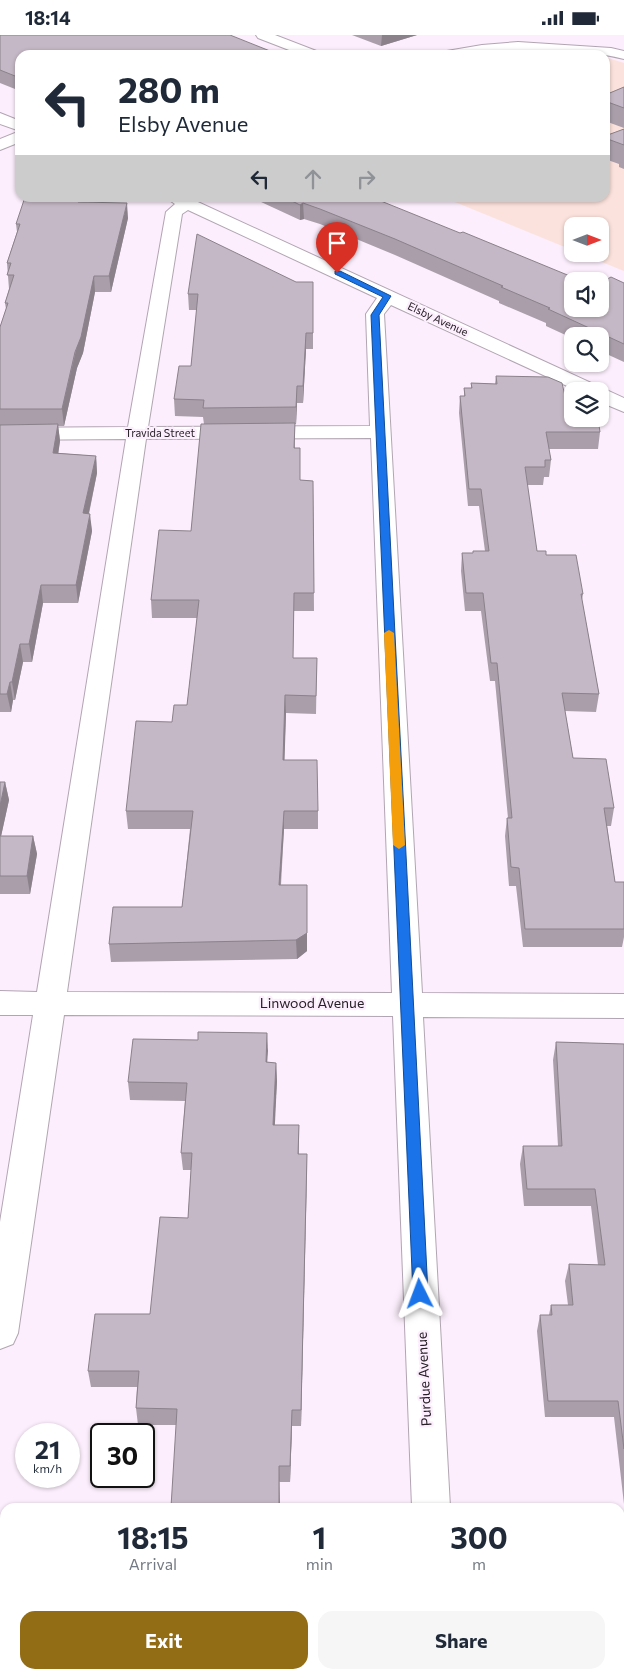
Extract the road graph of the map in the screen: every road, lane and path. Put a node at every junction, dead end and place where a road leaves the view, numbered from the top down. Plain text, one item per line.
1 (263, 35) edge
2 (501, 35) edge
3 (603, 35) edge
4 (301, 50) edge
5 (459, 50) edge
6 (474, 50) edge
7 (578, 50) edge
8 (621, 54) edge
9 (0, 118) edge
10 (15, 125) edge
11 (15, 138) edge
12 (0, 145) edge
13 (179, 202) edge
14 (181, 202) edge
15 (388, 296) junction
16 (574, 382) edge
17 (609, 399) edge
18 (624, 406) edge
19 (380, 432) junction
20 (137, 433) junction
21 (0, 434) edge
22 (0, 1003) edge
23 (51, 1003) junction
24 (406, 1003) junction
25 (624, 1005) edge
26 (0, 1333) edge
27 (430, 1503) edge

1 - 4 street
2 - 5 street
3 - 8 street
6 - 7 street
9 - 10 street
11 - 12 street
13 - 20 street
14 - 15 street, Elsby Avenue
15 - 16 street, Elsby Avenue
15 - 19 street, Purdue Avenue
17 - 18 street
19 - 20 street, Travida Street
19 - 24 street, Purdue Avenue
20 - 21 street, Travida Street
20 - 23 street
22 - 23 street, Linwood Avenue
23 - 24 street, Linwood Avenue
23 - 26 street
24 - 25 street, Linwood Avenue
24 - 27 street, Purdue Avenue

